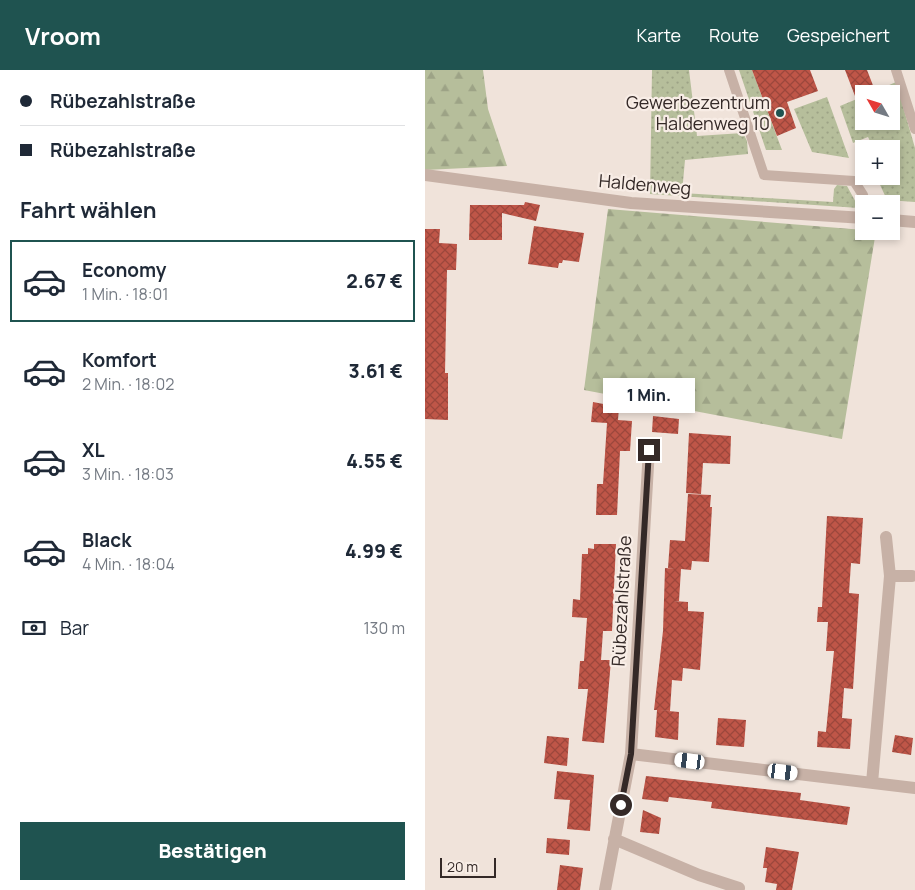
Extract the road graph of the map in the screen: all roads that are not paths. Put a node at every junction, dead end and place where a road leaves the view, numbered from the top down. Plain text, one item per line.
1 (729, 70) edge
2 (896, 70) edge
3 (915, 129) edge
4 (425, 175) edge
5 (863, 195) edge
6 (855, 217) edge
7 (900, 221) edge
8 (915, 222) edge
9 (649, 450) dead end
10 (886, 537) dead end
11 (890, 576) junction
12 (912, 576) dead end
13 (631, 754) junction
14 (872, 783) junction
15 (915, 788) edge
16 (614, 839) junction
17 (739, 888) dead end
18 (605, 890) edge

1 - 5 lane
2 - 3 lane
4 - 6 street, Haldenweg
7 - 8 street
9 - 13 street, Rübezahlstraße
10 - 11 street
11 - 12 street
11 - 14 street
13 - 14 street
13 - 16 street, Rübezahlstraße
14 - 15 street
16 - 17 street
16 - 18 street, Rübezahlstraße

